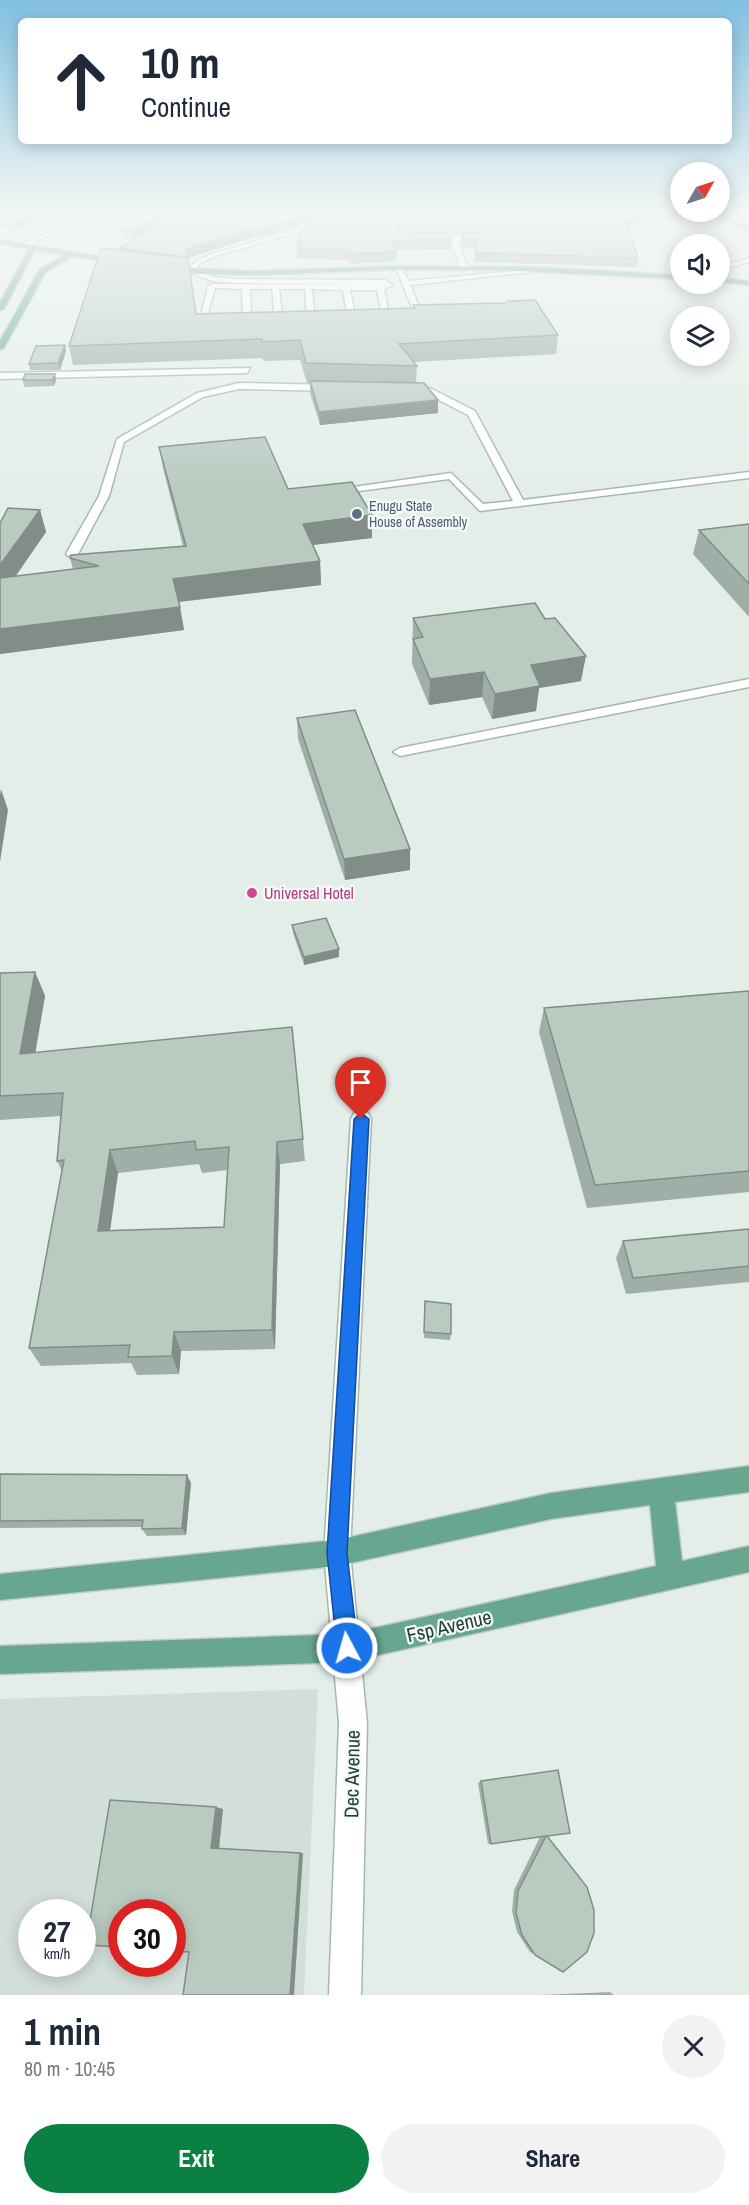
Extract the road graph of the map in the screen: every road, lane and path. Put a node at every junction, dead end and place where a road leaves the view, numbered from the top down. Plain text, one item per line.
1 (23, 306) edge
2 (206, 306) edge
3 (247, 306) edge
4 (277, 306) edge
5 (310, 306) edge
6 (349, 306) edge
7 (384, 306) edge
8 (416, 306) edge
9 (420, 318) junction
10 (432, 318) edge
11 (375, 319) edge
12 (387, 319) junction
13 (398, 319) edge
14 (409, 319) edge
15 (321, 320) edge
16 (342, 320) edge
17 (352, 320) junction
18 (364, 320) edge
19 (268, 321) edge
20 (279, 321) junction
21 (290, 321) edge
22 (300, 321) edge
23 (311, 321) junction
24 (247, 322) junction
25 (257, 322) edge
26 (227, 323) edge
27 (237, 323) edge
28 (0, 348) edge
29 (247, 370) dead end
30 (0, 376) edge
31 (345, 388) edge
32 (392, 389) edge
33 (749, 475) edge
34 (324, 494) edge
35 (519, 502) junction
36 (72, 554) edge
37 (749, 683) edge
38 (400, 752) dead end
39 (361, 1119) dead end
40 (749, 1479) edge
41 (661, 1491) junction
42 (337, 1553) junction
43 (749, 1559) edge
44 (670, 1576) junction
45 (0, 1587) edge
46 (347, 1648) junction
47 (0, 1659) edge
48 (345, 1995) edge

1 - 28 main road
2 - 26 street
3 - 24 street
4 - 20 street
5 - 23 street
6 - 17 street
7 - 12 street
8 - 9 street
9 - 10 street
9 - 14 street
11 - 12 street
12 - 13 street
15 - 23 street
16 - 17 street
17 - 18 street
19 - 20 street
20 - 21 street
22 - 23 street
24 - 25 street
24 - 27 street
29 - 30 street
31 - 36 street
32 - 35 street
33 - 35 street
34 - 35 street
37 - 38 street
39 - 42 street, Dec Avenue
40 - 41 main road
41 - 42 main road
41 - 44 main road
42 - 45 main road
42 - 46 street, Dec Avenue
43 - 44 main road, Fsp Avenue
44 - 46 main road, Fsp Avenue
46 - 47 main road, Fsp Avenue
46 - 48 street, Dec Avenue

